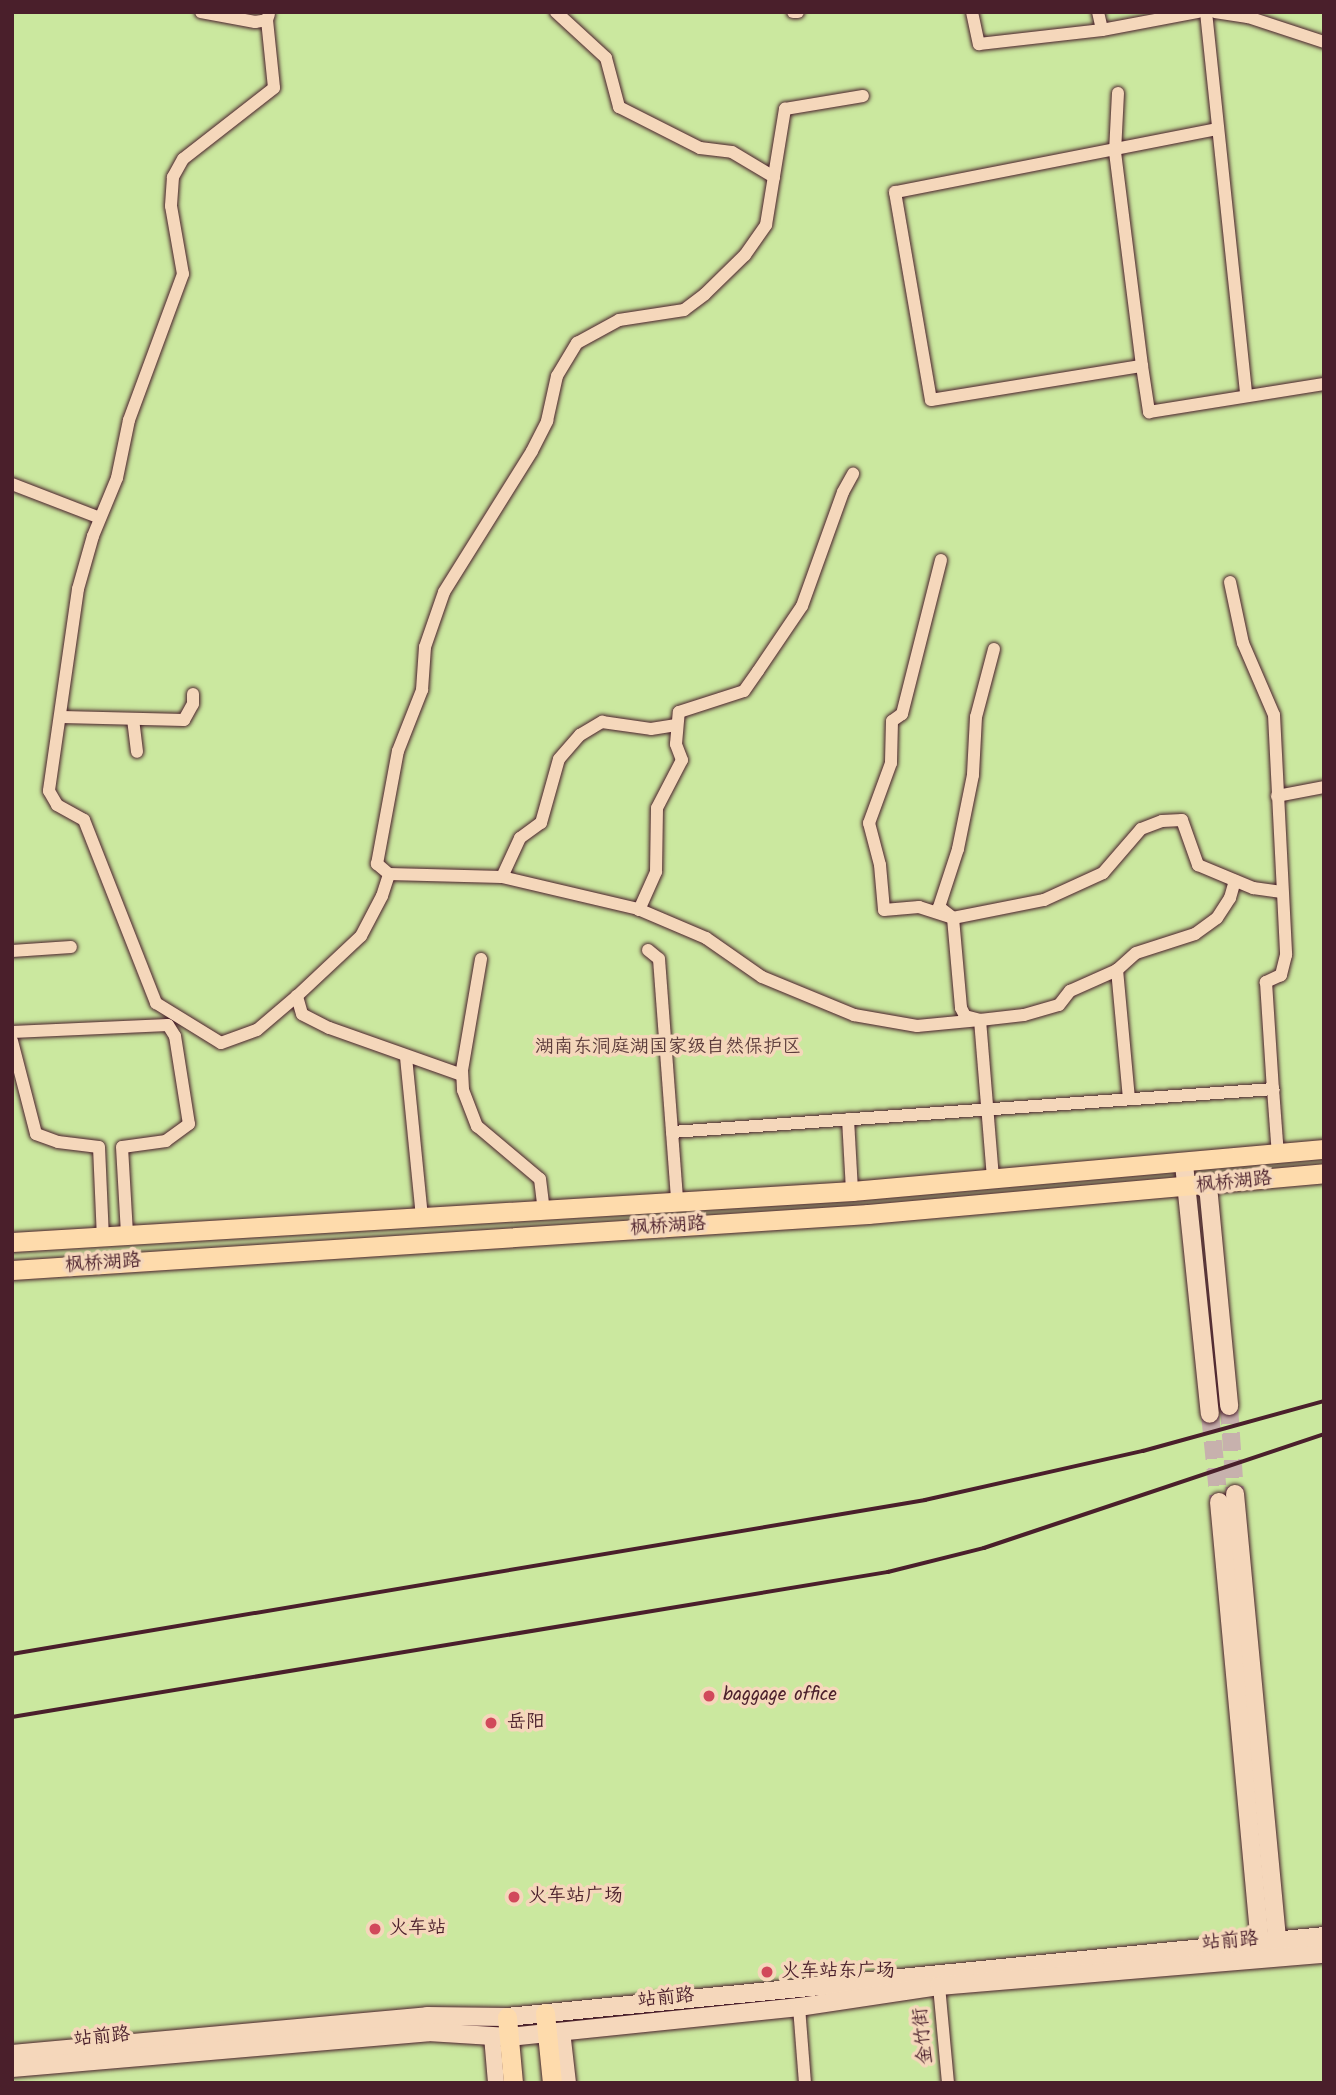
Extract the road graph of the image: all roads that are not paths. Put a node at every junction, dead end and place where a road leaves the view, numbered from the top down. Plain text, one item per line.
1 (201, 12) edge
2 (556, 12) edge
3 (972, 12) edge
4 (1098, 12) edge
5 (1198, 12) edge
6 (1206, 12) edge
7 (1215, 12) edge
8 (268, 16) edge
9 (1102, 30) junction
10 (1324, 42) edge
11 (1118, 93) dead end
12 (863, 96) dead end
13 (1217, 129) junction
14 (1115, 152) junction
15 (774, 177) junction
16 (1142, 366) junction
17 (1324, 384) edge
18 (1246, 395) junction
19 (853, 474) dead end
20 (12, 484) edge
21 (100, 518) junction
22 (941, 560) dead end
23 (1230, 582) dead end
24 (994, 649) dead end
25 (193, 694) dead end
26 (62, 717) junction
27 (133, 719) junction
28 (675, 725) junction
29 (137, 752) dead end
30 (1324, 787) edge
31 (1277, 796) junction
32 (389, 874) junction
33 (502, 877) junction
34 (1235, 881) junction
35 (1282, 892) junction
36 (639, 909) junction
37 (953, 918) junction
38 (71, 947) dead end
39 (648, 950) dead end
40 (12, 951) edge
41 (481, 959) dead end
42 (1117, 970) junction
43 (297, 996) junction
44 (980, 1020) junction
45 (12, 1032) edge
46 (12, 1041) edge
47 (406, 1057) junction
48 (462, 1075) junction
49 (1273, 1089) junction
50 (1129, 1099) junction
51 (987, 1109) junction
52 (848, 1119) junction
53 (672, 1132) junction
54 (95, 1147) junction
55 (122, 1147) junction
56 (1324, 1149) edge
57 (1278, 1155) junction
58 (1184, 1164) junction
59 (1324, 1173) edge
60 (993, 1179) junction
61 (1208, 1186) junction
62 (1186, 1188) junction
63 (852, 1191) junction
64 (677, 1201) junction
65 (544, 1210) junction
66 (422, 1217) junction
67 (127, 1235) junction
68 (103, 1237) junction
69 (12, 1242) edge
70 (12, 1270) edge
71 (1229, 1406) tunnel mouth
72 (1210, 1414) tunnel mouth
73 (1227, 1498) tunnel mouth
74 (1324, 1936) edge
75 (1269, 1950) junction
76 (1324, 1954) edge
77 (939, 1986) junction
78 (799, 2007) junction
79 (507, 2017) junction
80 (552, 2026) junction
81 (500, 2036) junction
82 (12, 2054) edge
83 (12, 2068) edge
84 (496, 2083) edge
85 (513, 2083) edge
86 (552, 2083) edge
87 (568, 2083) edge
88 (805, 2083) edge
89 (948, 2083) edge

1 - 8 street
2 - 15 street
3 - 9 street
4 - 9 street
5 - 9 street
6 - 13 street
7 - 10 street
8 - 21 street
11 - 14 street
12 - 15 street
13 - 14 street
13 - 18 street
14 - 16 street
14 - 16 street
15 - 32 street
16 - 18 street
17 - 18 street
19 - 28 street
20 - 21 street
21 - 26 street
22 - 37 street
23 - 31 street
24 - 37 street
25 - 27 street
26 - 27 street
26 - 43 street
27 - 29 street
28 - 33 street
28 - 36 street
30 - 31 street
31 - 35 street
32 - 33 street
32 - 43 street
33 - 36 street
34 - 35 street
34 - 37 street
34 - 42 street
35 - 49 street
36 - 44 street
37 - 44 street
38 - 40 street
39 - 53 street
41 - 48 street
42 - 44 street
42 - 50 street
43 - 47 street
44 - 51 street
45 - 55 street
46 - 54 street
47 - 48 street
47 - 66 street
48 - 65 street
49 - 50 street
49 - 57 street
50 - 51 street
51 - 52 street
51 - 60 street
52 - 53 street
52 - 63 street
53 - 64 street
54 - 55 street
54 - 68 street
55 - 67 street
56 - 57 main road, 枫桥湖路
57 - 58 main road, 枫桥湖路
58 - 60 main road, 枫桥湖路
58 - 62 main road
59 - 61 main road, 枫桥湖路
60 - 63 main road, 枫桥湖路
61 - 62 main road, 枫桥湖路
61 - 71 main road
62 - 70 main road, 枫桥湖路
62 - 72 main road
63 - 64 main road, 枫桥湖路
64 - 65 main road, 枫桥湖路
65 - 66 main road, 枫桥湖路
66 - 67 main road, 枫桥湖路
67 - 68 main road, 枫桥湖路
68 - 69 main road, 枫桥湖路
73 - 75 main road
74 - 75 main road, 站前路
75 - 76 main road, 站前路
75 - 77 main road, 站前路
75 - 80 main road, 站前路
77 - 78 main road, 站前路
77 - 89 street, 金竹街
78 - 80 main road, 站前路
78 - 88 street
79 - 80 main road, 站前路
79 - 81 main road
79 - 82 main road, 站前路
80 - 81 main road, 站前路
80 - 86 main road
80 - 87 street
81 - 83 main road, 站前路
81 - 84 street
81 - 85 main road

